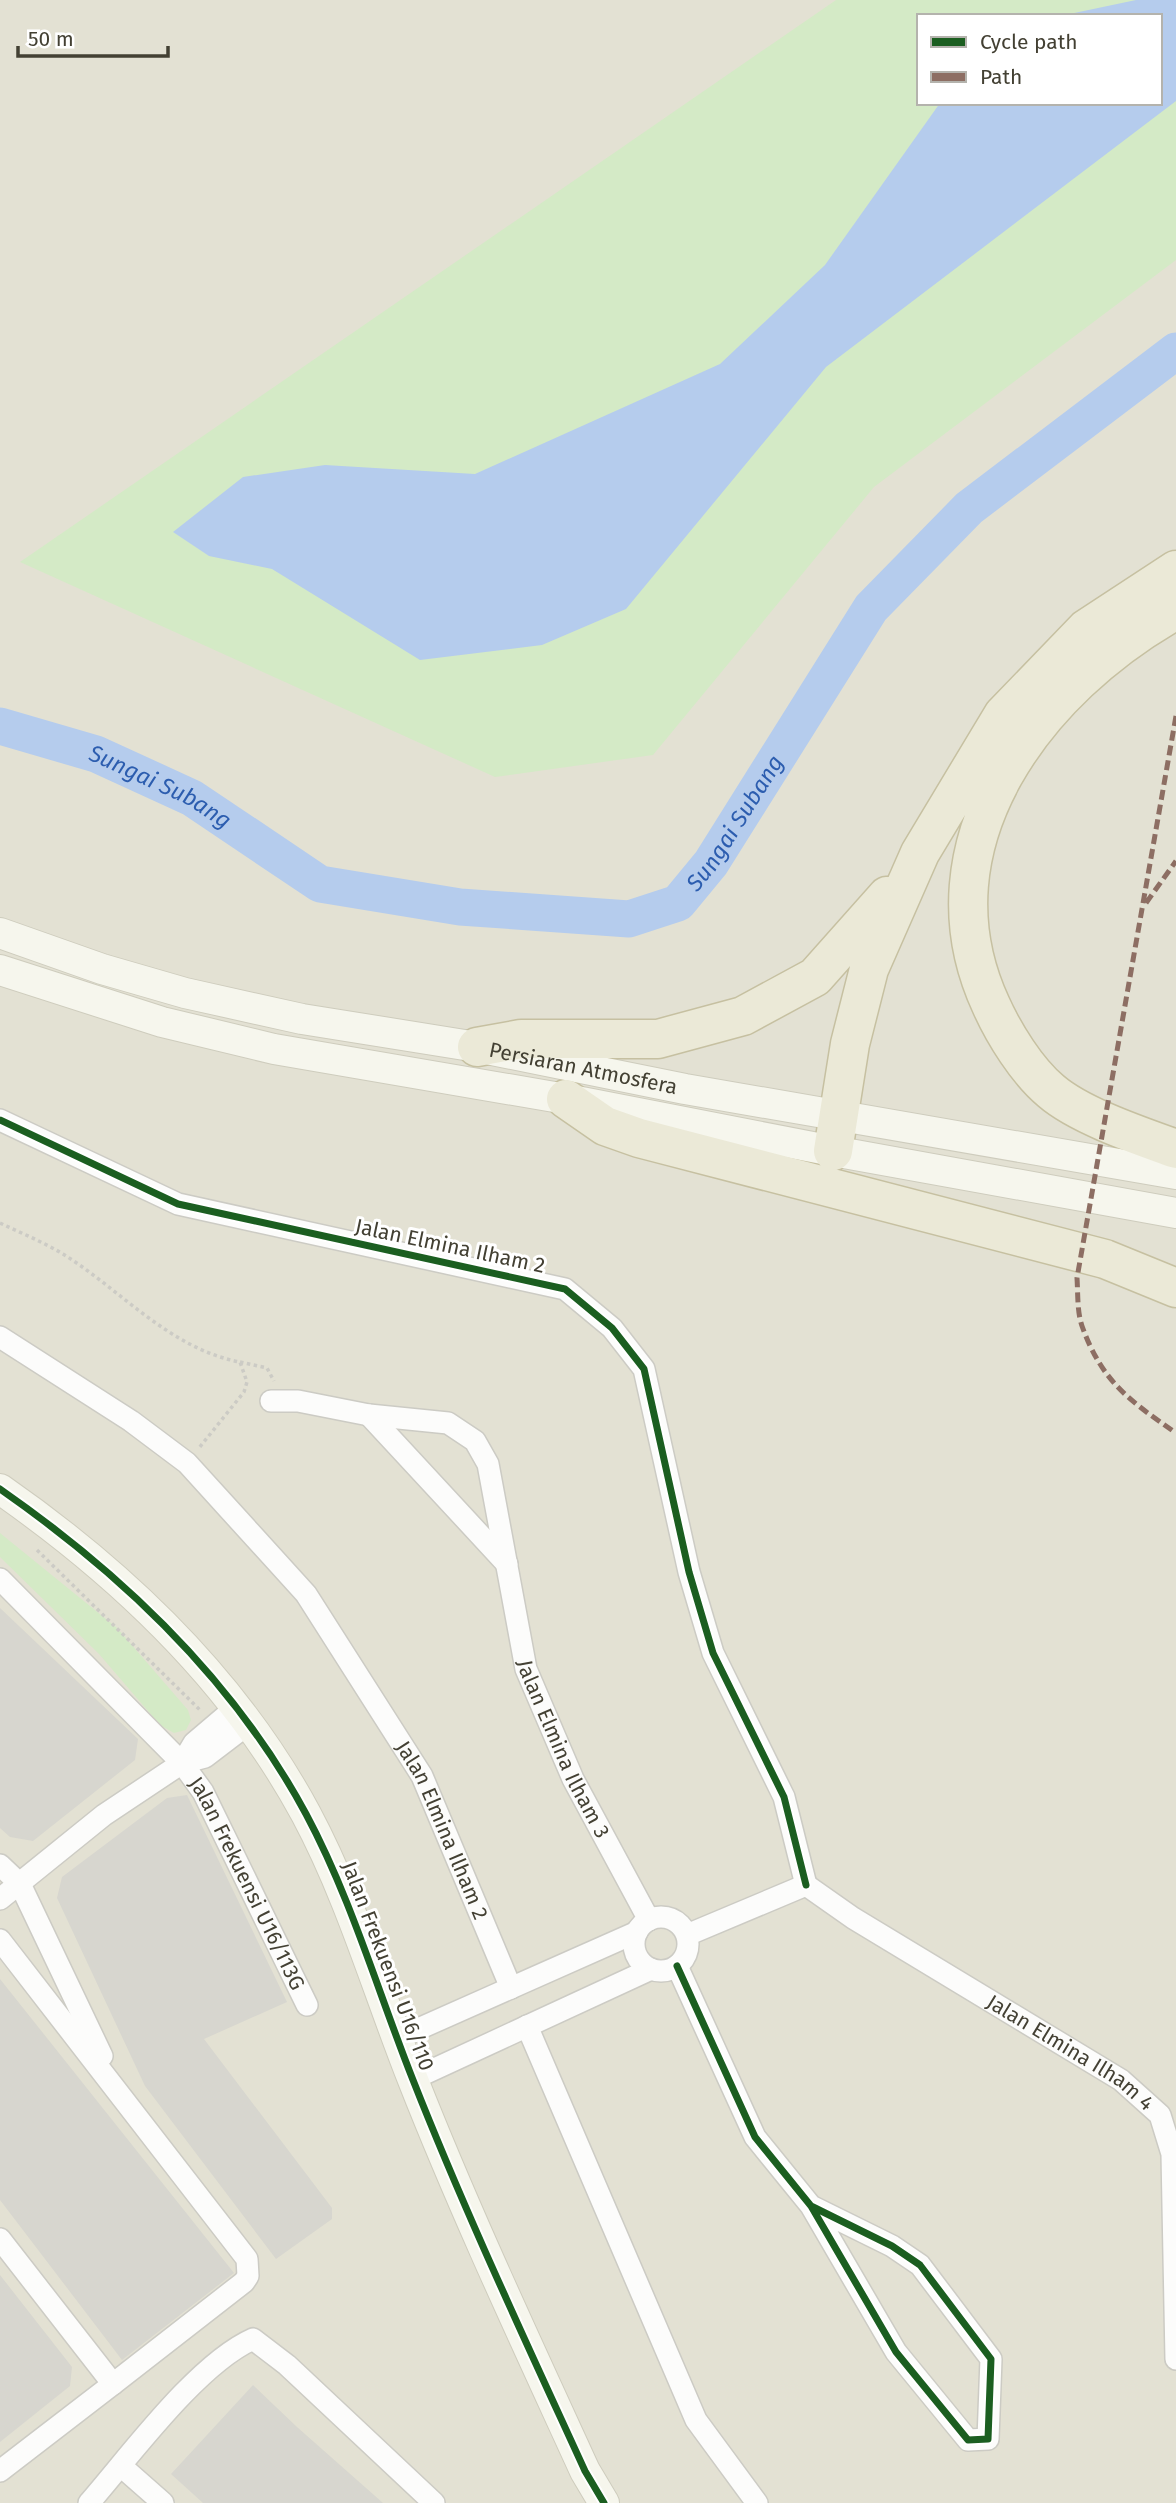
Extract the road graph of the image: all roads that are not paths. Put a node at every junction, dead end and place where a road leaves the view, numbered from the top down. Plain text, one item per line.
1 (1176, 570) edge
2 (1176, 610) edge
3 (920, 853) junction
4 (0, 933) edge
5 (0, 970) edge
6 (477, 1047) junction
7 (566, 1099) junction
8 (0, 1120) edge
9 (0, 1126) edge
10 (835, 1133) junction
11 (26, 1134) junction
12 (1176, 1149) edge
13 (1176, 1174) edge
14 (1176, 1213) edge
15 (1176, 1288) edge
16 (0, 1337) edge
17 (271, 1401) road end
18 (369, 1415) junction
19 (0, 1489) edge
20 (508, 1566) junction
21 (0, 1579) edge
22 (232, 1720) junction
23 (182, 1763) junction
24 (0, 1865) edge
25 (20, 1884) junction
26 (806, 1885) junction
27 (0, 1899) edge
28 (643, 1926) junction
29 (687, 1935) junction
30 (0, 1940) edge
31 (677, 1966) junction
32 (652, 1969) junction
33 (511, 1988) junction
34 (307, 2005) dead end
35 (527, 2026) junction
36 (398, 2038) junction
37 (412, 2079) junction
38 (121, 2094) junction
39 (811, 2206) junction
40 (0, 2239) edge
41 (1176, 2359) edge
42 (113, 2384) junction
43 (121, 2466) junction
44 (0, 2471) edge
45 (89, 2503) edge
46 (163, 2503) edge
47 (434, 2503) edge
48 (604, 2503) edge
49 (757, 2503) edge

1 - 3 highway
2 - 12 highway
3 - 6 highway
3 - 10 highway
4 - 6 main road, Persiaran Atmosfera
5 - 7 main road, Persiaran Atmosfera
6 - 10 main road, Persiaran Atmosfera
7 - 10 main road, Persiaran Atmosfera
7 - 15 highway
8 - 11 street, Jalan Elmina Ilham 2
9 - 11 street, Jalan Elmina Ilham 2
10 - 13 main road, Persiaran Atmosfera
10 - 14 main road, Persiaran Atmosfera
11 - 26 street, Jalan Elmina Ilham 2
16 - 33 street, Jalan Elmina Ilham 2
17 - 18 street, Jalan Elmina Ilham 3
18 - 20 street
18 - 20 street, Jalan Elmina Ilham 3
19 - 22 main road, Jalan Frekuensi U16/110
20 - 28 street, Jalan Elmina Ilham 3
21 - 23 street, Jalan Frekuensi U16/113G
22 - 23 street
22 - 23 street
22 - 36 main road, Jalan Frekuensi U16/110
23 - 25 street
23 - 34 street, Jalan Frekuensi U16/113G
24 - 25 street
25 - 27 street
25 - 38 street
26 - 29 street
26 - 41 street, Jalan Elmina Ilham 4
28 - 29 street
28 - 32 street
28 - 33 street
29 - 31 street
30 - 38 street
31 - 32 street
31 - 39 street
32 - 35 street
33 - 36 street
35 - 37 street
35 - 49 street
36 - 37 main road, Jalan Frekuensi U16/110
37 - 48 main road, Jalan Frekuensi U16/110
38 - 42 street
39 - 39 street
40 - 42 street
42 - 44 street
43 - 45 street
43 - 46 street
43 - 47 street

